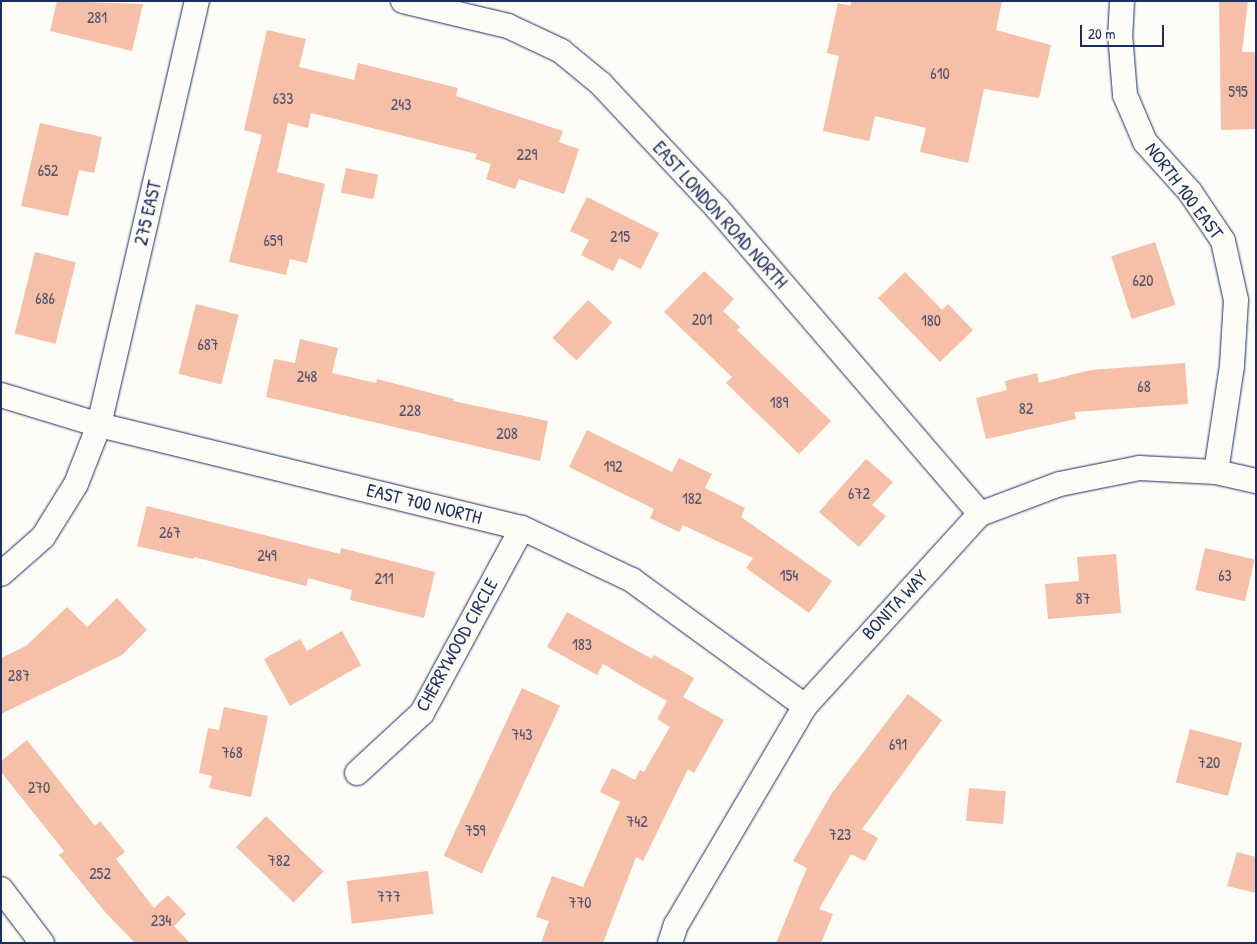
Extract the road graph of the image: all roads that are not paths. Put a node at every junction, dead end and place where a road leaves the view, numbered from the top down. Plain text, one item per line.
1 (197, 1) edge
2 (403, 1) edge
3 (1122, 1) edge
4 (1, 395) edge
5 (99, 425) junction
6 (1216, 472) junction
7 (1256, 481) edge
8 (980, 514) junction
9 (522, 528) junction
10 (1, 574) edge
11 (805, 706) junction
12 (357, 773) dead end
13 (1, 889) edge
14 (42, 943) edge
15 (670, 943) edge

1 - 5 street, 275 EAST
2 - 8 street, EAST LONDON ROAD NORTH
3 - 6 street, NORTH 100 EAST
4 - 5 street, EAST 700 NORTH
5 - 9 street, EAST 700 NORTH
5 - 10 street, 275 EAST
6 - 7 street, BONITA WAY
6 - 8 street, BONITA WAY
8 - 11 street, BONITA WAY
9 - 11 street, EAST 700 NORTH
9 - 12 street, CHERRYWOOD CIRCLE
11 - 15 street, BONITA WAY
13 - 14 street

